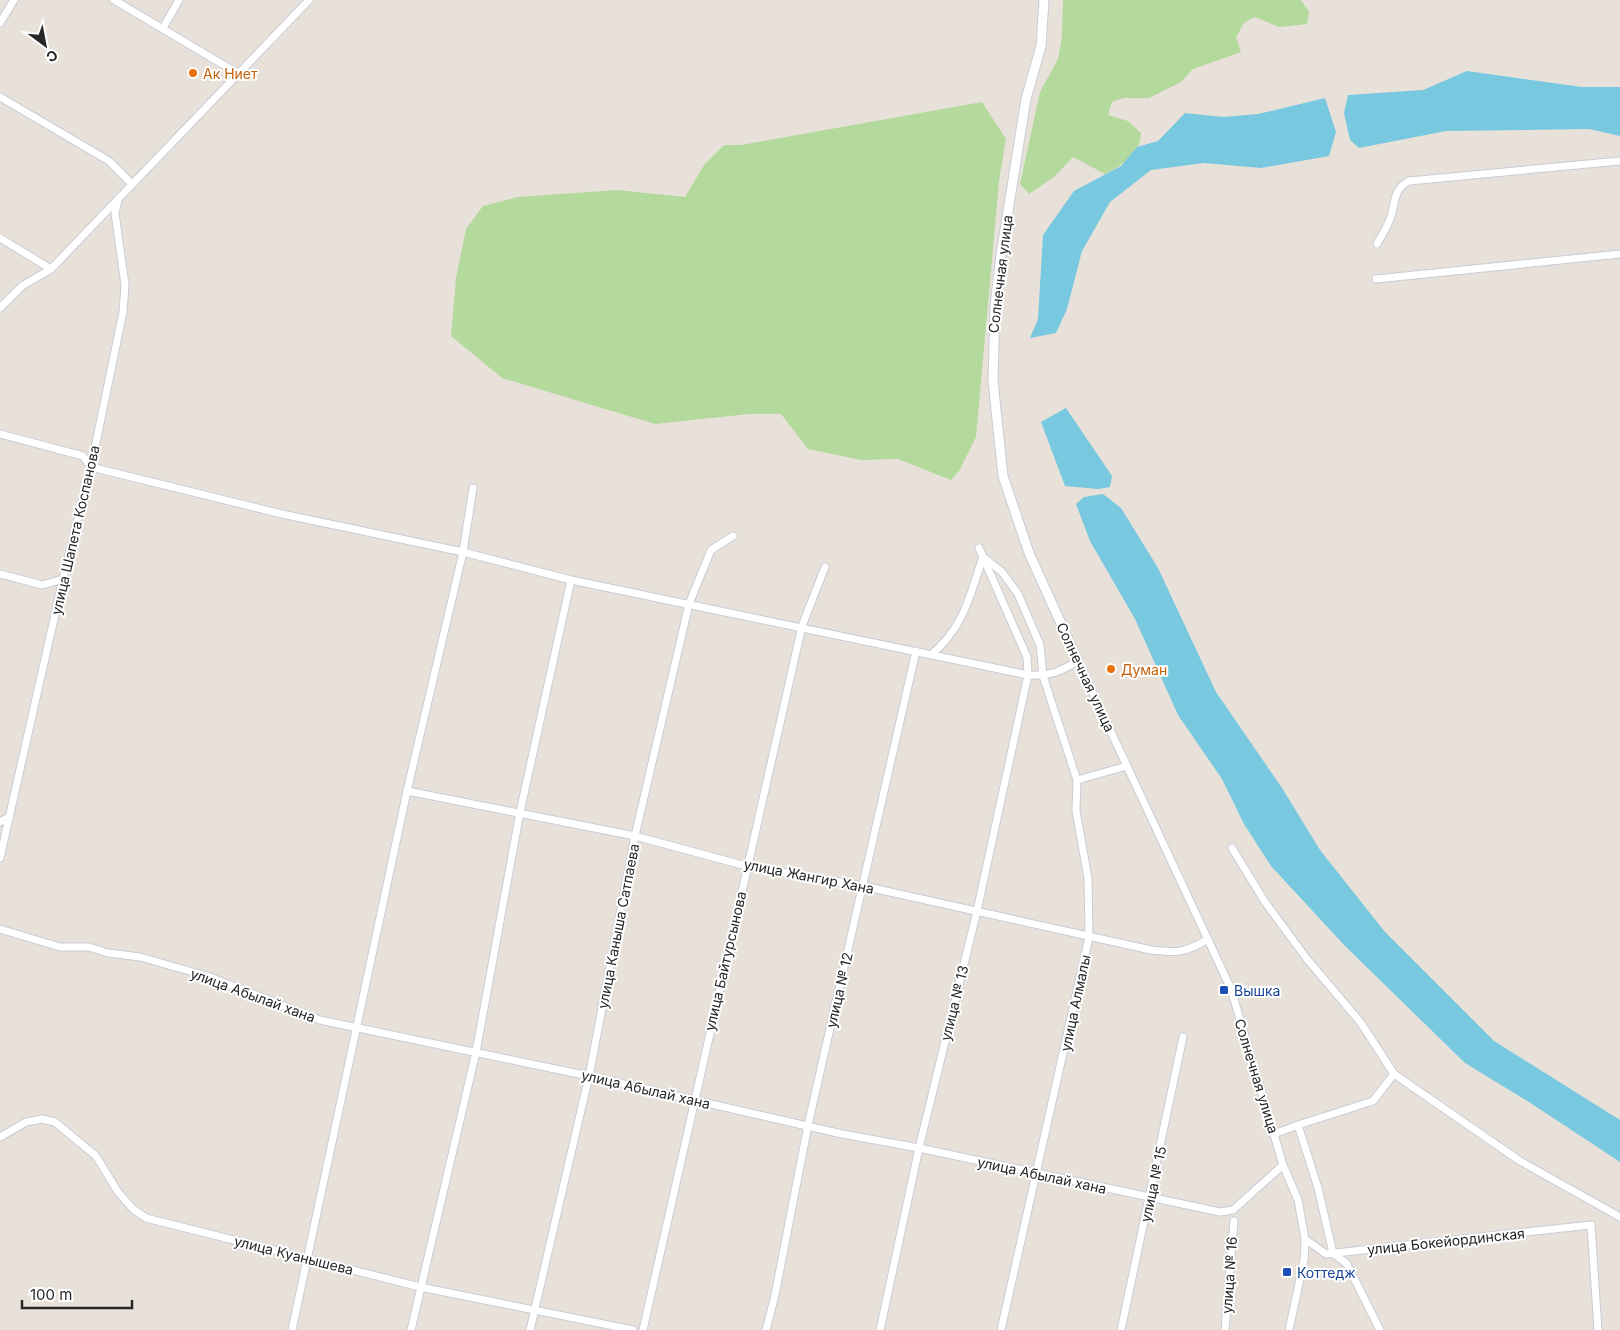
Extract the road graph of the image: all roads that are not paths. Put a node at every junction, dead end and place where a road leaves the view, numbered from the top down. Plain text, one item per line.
1 (14, 0) edge
2 (114, 0) edge
3 (179, 0) edge
4 (309, 0) edge
5 (1044, 0) edge
6 (0, 23) edge
7 (162, 28) junction
8 (238, 74) junction
9 (0, 97) edge
10 (1620, 161) edge
11 (132, 184) junction
12 (118, 200) junction
13 (0, 238) edge
14 (1377, 244) dead end
15 (1620, 254) edge
16 (51, 270) junction
17 (1376, 279) dead end
18 (0, 308) edge
19 (0, 434) edge
20 (91, 467) junction
21 (473, 488) dead end
22 (733, 536) dead end
23 (979, 548) dead end
24 (463, 552) junction
25 (983, 557) junction
26 (825, 567) dead end
27 (0, 574) edge
28 (63, 578) junction
29 (571, 580) junction
30 (689, 604) junction
31 (802, 626) junction
32 (916, 651) junction
33 (932, 654) junction
34 (1078, 661) junction
35 (1028, 675) junction
36 (1043, 676) junction
37 (1127, 766) junction
38 (1077, 780) junction
39 (408, 791) junction
40 (520, 812) junction
41 (9, 817) junction
42 (0, 822) edge
43 (636, 836) junction
44 (1232, 848) dead end
45 (0, 858) edge
46 (746, 866) junction
47 (863, 886) junction
48 (977, 912) junction
49 (0, 929) edge
50 (1089, 937) junction
51 (1208, 939) junction
52 (358, 1028) junction
53 (1183, 1037) dead end
54 (476, 1052) junction
55 (1394, 1074) junction
56 (589, 1076) junction
57 (694, 1101) junction
58 (808, 1125) junction
59 (1298, 1125) junction
60 (1274, 1134) junction
61 (0, 1136) edge
62 (919, 1148) junction
63 (1284, 1165) junction
64 (1038, 1175) junction
65 (1150, 1198) junction
66 (1620, 1217) edge
67 (1234, 1221) dead end
68 (1305, 1240) junction
69 (1333, 1253) junction
70 (308, 1259) junction
71 (420, 1287) junction
72 (535, 1309) junction
73 (292, 1330) edge
74 (411, 1330) edge
75 (530, 1330) edge
76 (633, 1330) edge
77 (643, 1330) edge
78 (766, 1330) edge
79 (880, 1330) edge
80 (1002, 1330) edge
81 (1121, 1330) edge
82 (1225, 1330) edge
83 (1288, 1330) edge
84 (1380, 1330) edge
85 (1598, 1330) edge

1 - 6 street
2 - 7 street
3 - 7 street
4 - 8 street
5 - 34 street, Солнечная улица
7 - 8 street
8 - 11 street
9 - 11 street
10 - 14 street
11 - 12 street
12 - 16 street
12 - 20 street, улица Шапета Коспанова
13 - 16 street
15 - 17 street
16 - 18 street
19 - 20 street
20 - 24 street
20 - 28 street, улица Шапета Коспанова
21 - 24 street
22 - 30 street, улица Каныша Сатпаева
23 - 25 street
24 - 29 street
24 - 39 street
25 - 33 street
25 - 35 street
25 - 36 street, улица Алмалы
26 - 31 street, улица Байтурсынова
27 - 28 street
28 - 41 street, улица Шапета Коспанова
29 - 30 street
29 - 40 street
30 - 31 street
30 - 43 street, улица Каныша Сатпаева
31 - 32 street
31 - 46 street, улица Байтурсынова
32 - 33 street
32 - 47 street, улица № 12
33 - 35 street
34 - 36 street
34 - 37 street, Солнечная улица
35 - 36 street
35 - 48 street, улица № 13
36 - 38 street, улица Алмалы
37 - 38 street
37 - 51 street, Солнечная улица
38 - 50 street, улица Алмалы
39 - 40 street, улица Жангир Хана
39 - 52 street
40 - 43 street, улица Жангир Хана
40 - 54 street
41 - 42 street
41 - 45 street, улица Шапета Коспанова
43 - 46 street, улица Жангир Хана
43 - 56 street, улица Каныша Сатпаева
44 - 55 street
46 - 47 street, улица Жангир Хана
46 - 57 street, улица Байтурсынова
47 - 48 street, улица Жангир Хана
47 - 58 street, улица № 12
48 - 50 street, улица Жангир Хана
48 - 62 street, улица № 13
49 - 52 street, улица Абылай хана
50 - 51 street, улица Жангир Хана
50 - 64 street, улица Алмалы
51 - 60 street, Солнечная улица
52 - 54 street, улица Абылай хана
52 - 70 street
53 - 65 street, улица № 15
54 - 56 street, улица Абылай хана
54 - 71 street
55 - 59 street
55 - 66 street
56 - 57 street, улица Абылай хана
56 - 72 street, улица Каныша Сатпаева
57 - 58 street, улица Абылай хана
57 - 77 street, улица Байтурсынова
58 - 62 street, улица Абылай хана
58 - 78 street, улица № 12
59 - 60 street
59 - 69 street
60 - 63 street, Солнечная улица
61 - 70 street, улица Куанышева
62 - 64 street, улица Абылай хана
62 - 79 street, улица № 13
63 - 65 street, улица Абылай хана
63 - 68 street, Солнечная улица
64 - 65 street, улица Абылай хана
64 - 80 street, улица Алмалы
65 - 81 street, улица № 15
67 - 82 street, улица № 16
68 - 69 street, улица Бокейординская
68 - 83 street, Солнечная улица
69 - 84 street
69 - 85 street, улица Бокейординская
70 - 71 street, улица Куанышева
70 - 73 street
71 - 72 street, улица Куанышева
71 - 74 street
72 - 75 street, улица Каныша Сатпаева
72 - 76 street, улица Куанышева

